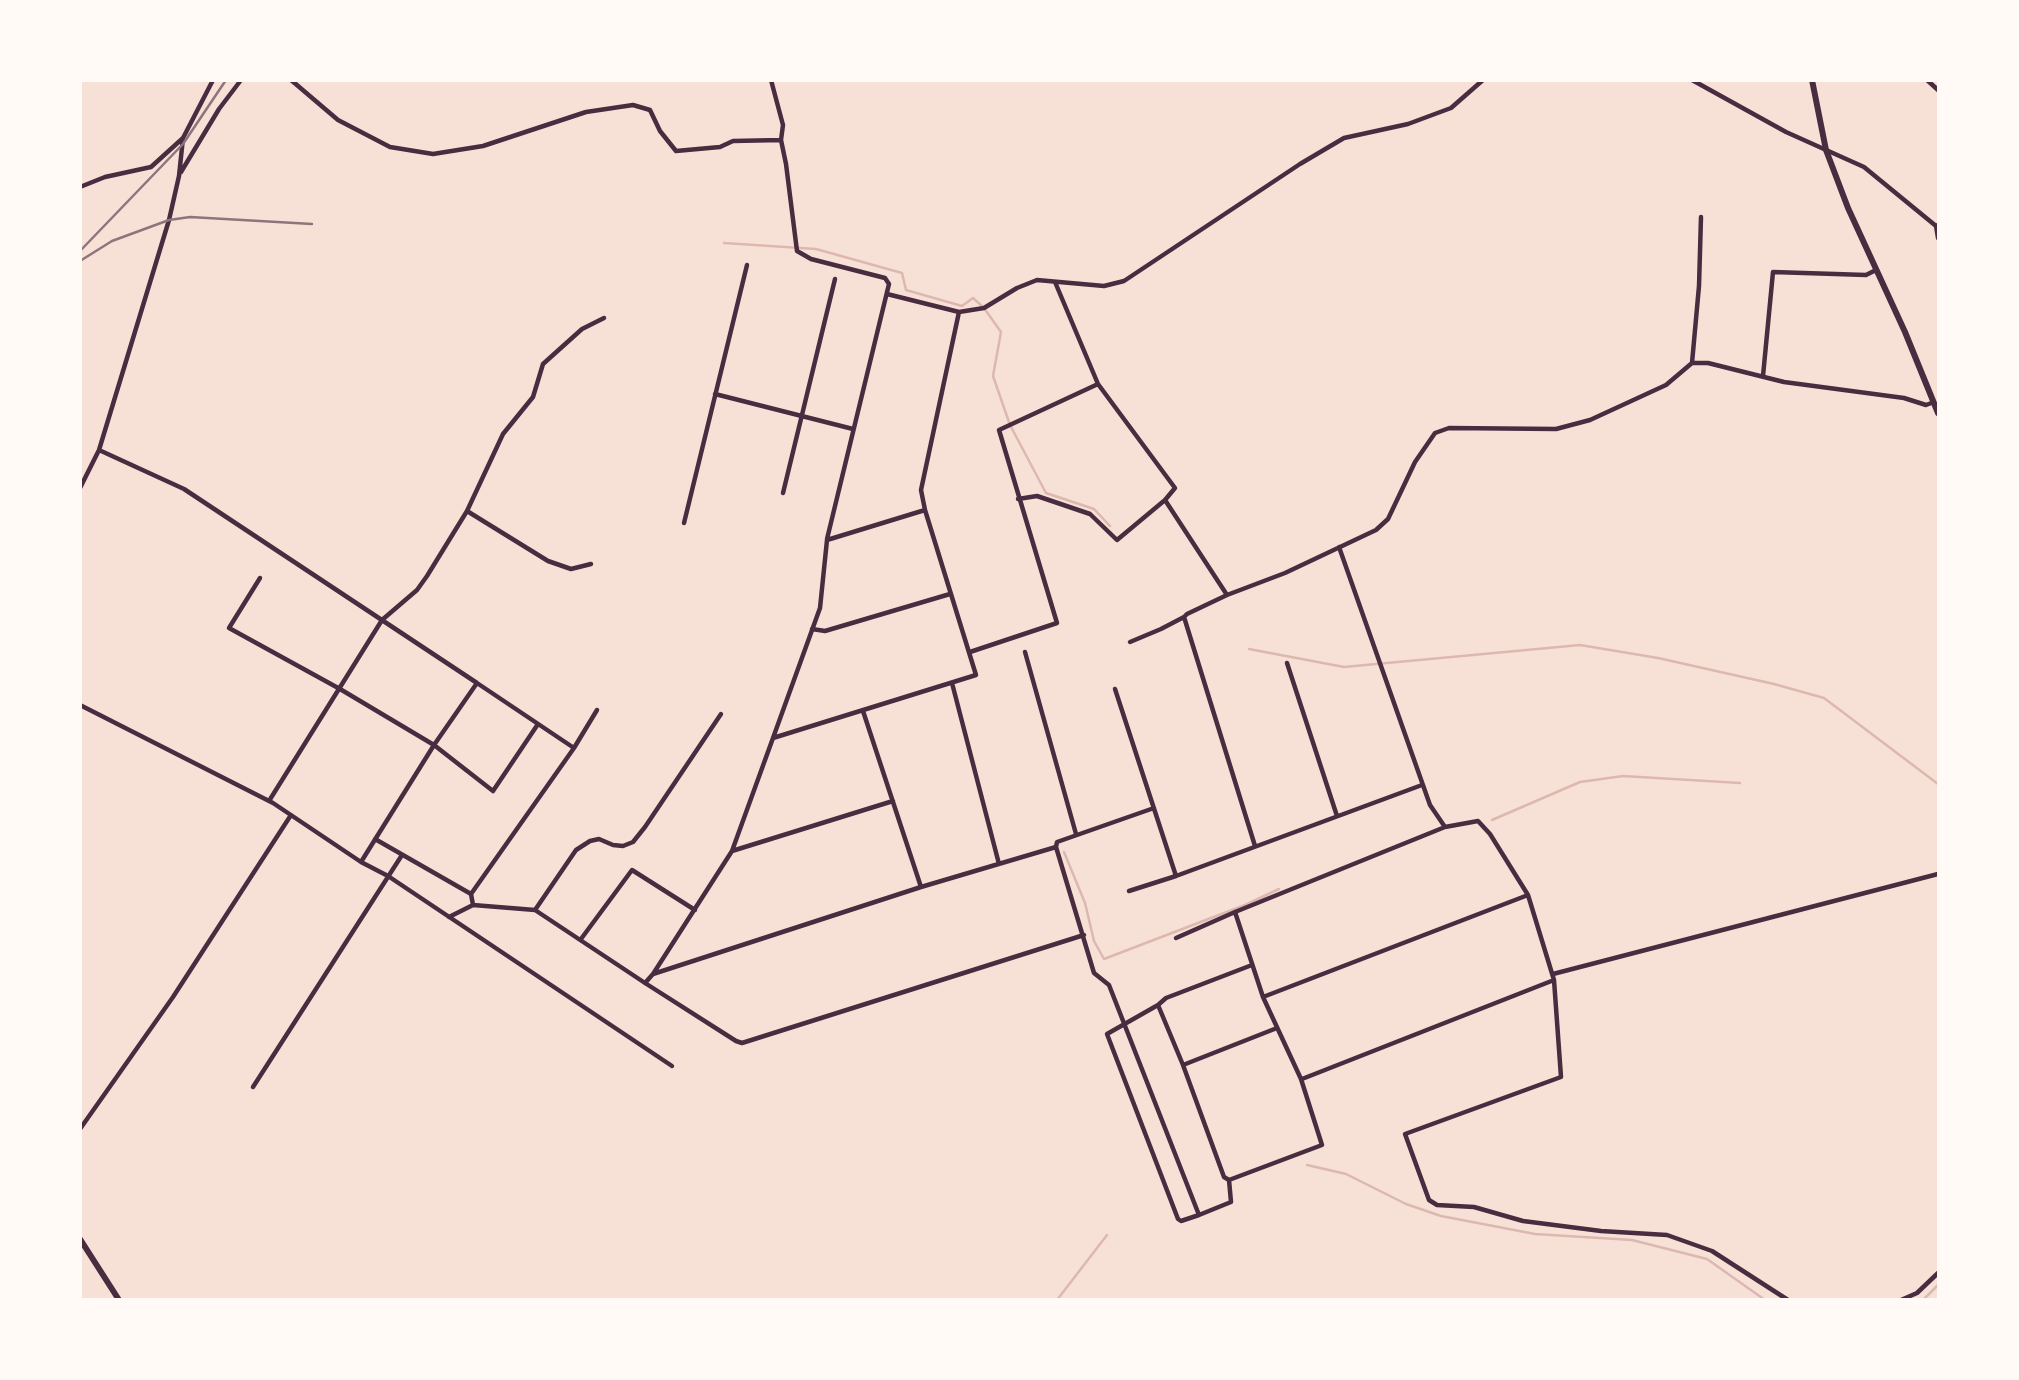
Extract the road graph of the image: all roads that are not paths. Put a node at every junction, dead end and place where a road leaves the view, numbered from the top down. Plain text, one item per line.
1 (213, 80) edge
2 (241, 80) edge
3 (292, 80) edge
4 (771, 80) edge
5 (1483, 80) edge
6 (1692, 80) edge
7 (1812, 80) edge
8 (1927, 80) edge
9 (1938, 90) edge
10 (183, 138) junction
11 (781, 140) junction
12 (1826, 150) junction
13 (179, 176) junction
14 (80, 187) edge
15 (1701, 217) dead end
16 (1937, 226) edge
17 (1938, 238) edge
18 (747, 265) dead end
19 (1876, 270) junction
20 (835, 279) dead end
21 (1055, 281) junction
22 (887, 293) junction
23 (959, 312) junction
24 (604, 317) dead end
25 (1692, 363) junction
26 (1763, 377) junction
27 (1098, 384) junction
28 (715, 394) junction
29 (1935, 399) edge
30 (1938, 414) edge
31 (801, 415) junction
32 (853, 429) junction
33 (99, 450) junction
34 (81, 487) edge
35 (783, 493) dead end
36 (1018, 499) junction
37 (1165, 500) junction
38 (925, 510) junction
39 (467, 511) junction
40 (684, 523) dead end
41 (827, 540) junction
42 (1339, 547) junction
43 (590, 564) dead end
44 (260, 578) dead end
45 (950, 594) junction
46 (1227, 595) junction
47 (1184, 617) junction
48 (382, 621) junction
49 (812, 629) junction
50 (1130, 642) dead end
51 (970, 652) junction
52 (1026, 652) dead end
53 (1287, 663) dead end
54 (477, 683) junction
55 (952, 683) junction
56 (340, 689) junction
57 (1115, 689) dead end
58 (80, 705) edge
59 (597, 710) dead end
60 (863, 711) junction
61 (721, 714) dead end
62 (538, 724) junction
63 (773, 738) junction
64 (434, 746) junction
65 (573, 748) junction
66 (1422, 785) junction
67 (269, 801) junction
68 (893, 801) junction
69 (1154, 808) junction
70 (291, 815) junction
71 (1337, 816) junction
72 (1445, 827) junction
73 (1076, 834) junction
74 (375, 839) junction
75 (1255, 846) junction
76 (1056, 847) junction
77 (732, 851) junction
78 (402, 855) junction
79 (361, 862) junction
80 (999, 864) junction
81 (1938, 874) edge
82 (388, 876) junction
83 (1175, 876) junction
84 (921, 887) junction
85 (1129, 891) dead end
86 (471, 894) junction
87 (1528, 895) junction
88 (473, 905) junction
89 (535, 910) junction
90 (695, 911) junction
91 (1235, 912) junction
92 (449, 916) junction
93 (1084, 935) junction
94 (1175, 938) dead end
95 (581, 939) junction
96 (1252, 965) junction
97 (653, 974) junction
98 (1553, 977) junction
99 (645, 983) junction
100 (1263, 997) junction
101 (1158, 1006) junction
102 (1125, 1023) junction
103 (1277, 1028) junction
104 (1183, 1065) junction
105 (672, 1066) dead end
106 (1301, 1079) junction
107 (253, 1087) dead end
108 (80, 1129) edge
109 (1229, 1180) junction
110 (1199, 1215) junction
111 (80, 1238) edge
112 (1938, 1273) edge
113 (119, 1300) edge
114 (1788, 1300) edge
115 (1900, 1300) edge

1 - 10 street
2 - 13 street
3 - 11 street
4 - 11 street
5 - 21 street
6 - 12 street
7 - 12 main road
8 - 9 street
10 - 13 street
10 - 14 street
11 - 22 street
12 - 16 street
12 - 19 main road
13 - 33 street
15 - 25 street
16 - 17 street
18 - 28 street
19 - 26 street
19 - 29 main road
20 - 31 street
21 - 23 street
21 - 27 street
22 - 23 street
22 - 32 street
23 - 38 street
24 - 39 street
25 - 26 street
25 - 42 street
26 - 29 street
27 - 36 street
27 - 37 street
28 - 31 street
28 - 40 street
29 - 30 main road
31 - 32 street
31 - 35 street
32 - 41 street
33 - 34 street
33 - 48 street
36 - 37 street
36 - 51 street
37 - 46 street
38 - 41 street
38 - 45 street
39 - 43 street
39 - 48 street
41 - 49 street
42 - 46 street
42 - 66 street
44 - 56 street
45 - 49 street
45 - 51 street
46 - 47 street
47 - 50 street
47 - 75 street
48 - 54 street
48 - 56 street
49 - 63 street
51 - 55 street
52 - 73 street
53 - 71 street
54 - 62 street
54 - 64 street
55 - 60 street
55 - 80 street
56 - 64 street
56 - 67 street
57 - 69 street
58 - 67 street
59 - 65 street
60 - 63 street
60 - 68 street
61 - 89 street
62 - 64 street
62 - 65 street
63 - 77 street
64 - 74 street
65 - 86 street
66 - 71 street
66 - 72 street
67 - 70 street
68 - 77 street
68 - 84 street
69 - 73 street
69 - 83 street
70 - 79 street
70 - 108 street
71 - 75 street
72 - 87 street
72 - 91 street
73 - 76 street
74 - 78 street
74 - 79 street
75 - 83 street
76 - 80 street
76 - 93 street
77 - 90 street
78 - 82 street
78 - 86 street
79 - 82 street
80 - 84 street
81 - 98 street
82 - 92 street
82 - 107 street
83 - 85 street
84 - 97 street
86 - 88 street
87 - 98 street
87 - 100 street
88 - 89 street
88 - 92 street
89 - 95 street
90 - 95 street
90 - 97 street
91 - 94 street
91 - 96 street
92 - 105 street
93 - 99 street
93 - 102 street
95 - 99 street
96 - 100 street
96 - 101 street
97 - 99 street
98 - 106 street
98 - 114 street
100 - 103 street
101 - 102 street
101 - 104 street
102 - 110 street
102 - 110 street
103 - 104 street
103 - 106 street
104 - 109 street
106 - 109 street
109 - 110 street
111 - 113 main road
112 - 115 street

